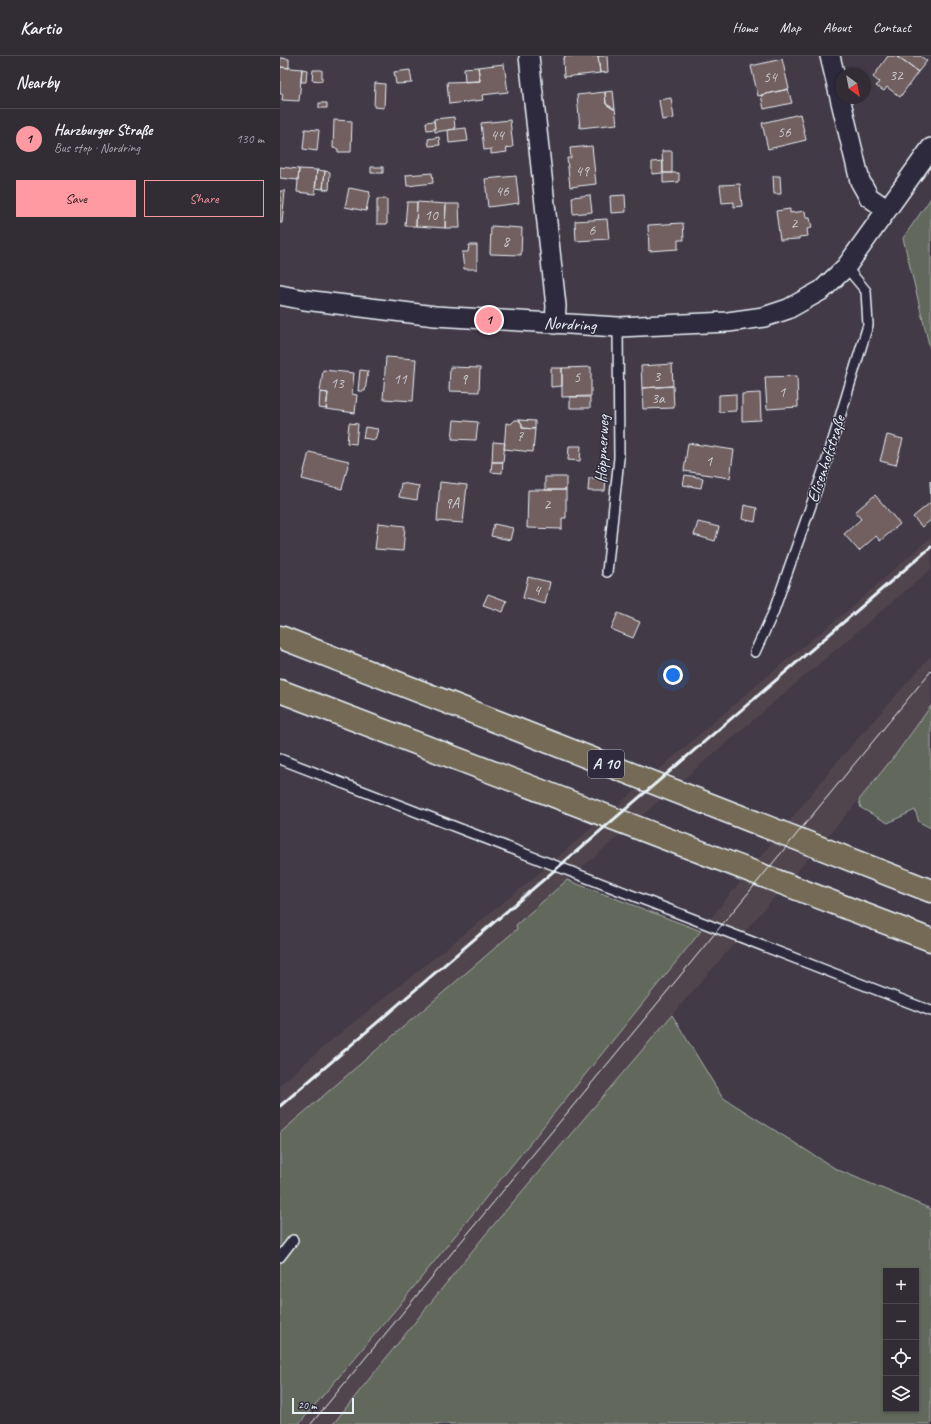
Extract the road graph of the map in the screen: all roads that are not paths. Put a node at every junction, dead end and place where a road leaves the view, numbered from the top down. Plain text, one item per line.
1 (529, 56) edge
2 (830, 56) edge
3 (931, 148) edge
4 (886, 210) junction
5 (846, 267) junction
6 (280, 295) edge
7 (555, 324) junction
8 (618, 327) junction
9 (607, 572) dead end
10 (280, 637) edge
11 (755, 652) dead end
12 (280, 691) edge
13 (280, 759) edge
14 (931, 891) edge
15 (931, 940) edge
16 (931, 1011) edge
17 (293, 1240) dead end
18 (280, 1257) edge

1 - 7 street
2 - 4 street
3 - 4 street, Nordring
4 - 5 street, Nordring
5 - 8 street, Nordring
5 - 11 lane, Elisenhofstraße
6 - 7 street, Nordring
7 - 8 street, Nordring
8 - 9 lane, Höppnerweg
10 - 14 highway, A 10
12 - 15 highway
13 - 16 lane
17 - 18 lane

